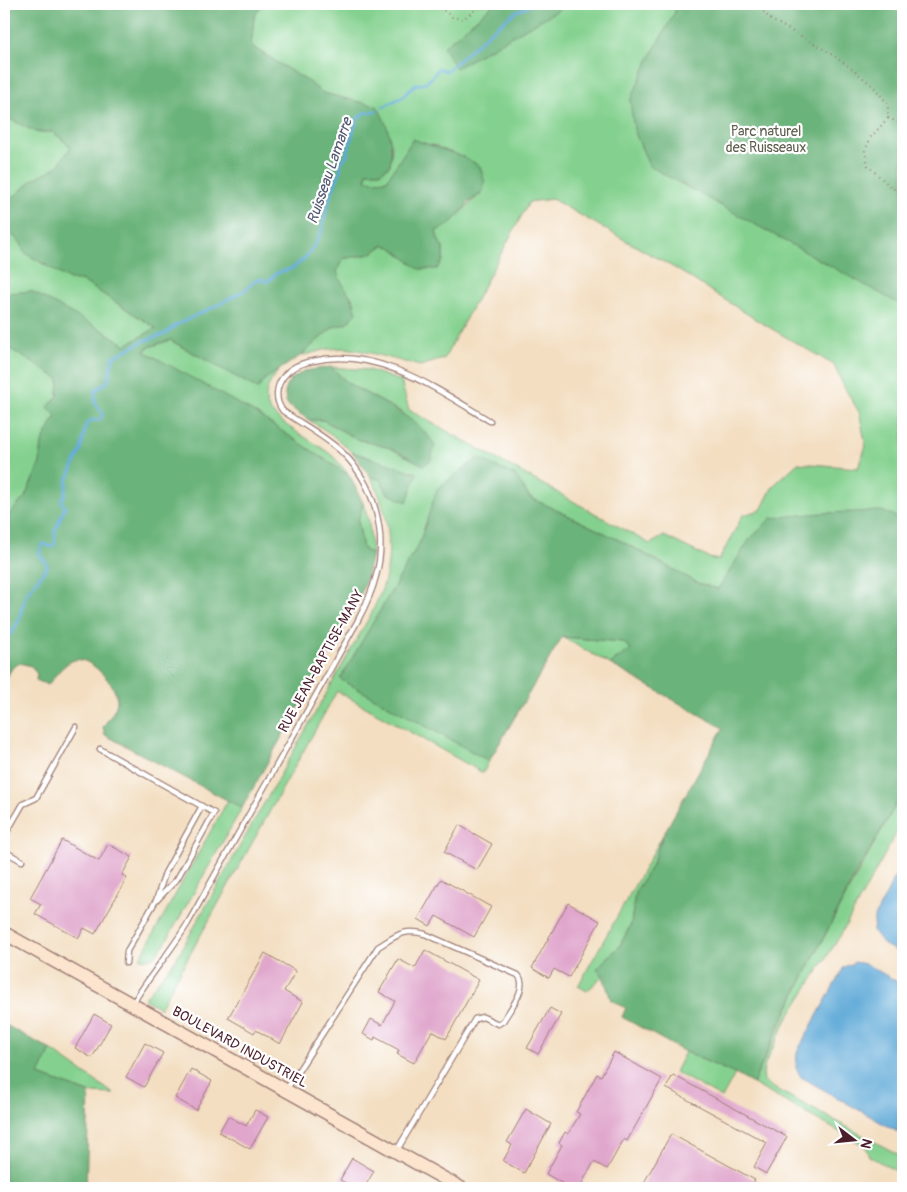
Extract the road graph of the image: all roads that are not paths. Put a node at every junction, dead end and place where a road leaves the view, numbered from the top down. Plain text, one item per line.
1 (490, 421) dead end
2 (76, 726) dead end
3 (100, 749) dead end
4 (202, 806) junction
5 (4, 837) edge
6 (4, 851) edge
7 (22, 861) dead end
8 (155, 902) junction
9 (4, 933) edge
10 (126, 963) dead end
11 (132, 1004) junction
12 (286, 1090) junction
13 (396, 1152) junction
14 (461, 1188) edge

1 - 11 lane, RUE JEAN-BAPTISE-MANY
2 - 5 lane
3 - 4 lane
4 - 8 lane
4 - 8 lane
6 - 7 lane
8 - 10 lane
9 - 11 street, BOULEVARD INDUSTRIEL
11 - 12 street, BOULEVARD INDUSTRIEL
12 - 13 street, BOULEVARD INDUSTRIEL
12 - 13 lane
13 - 14 street, BOULEVARD INDUSTRIEL

